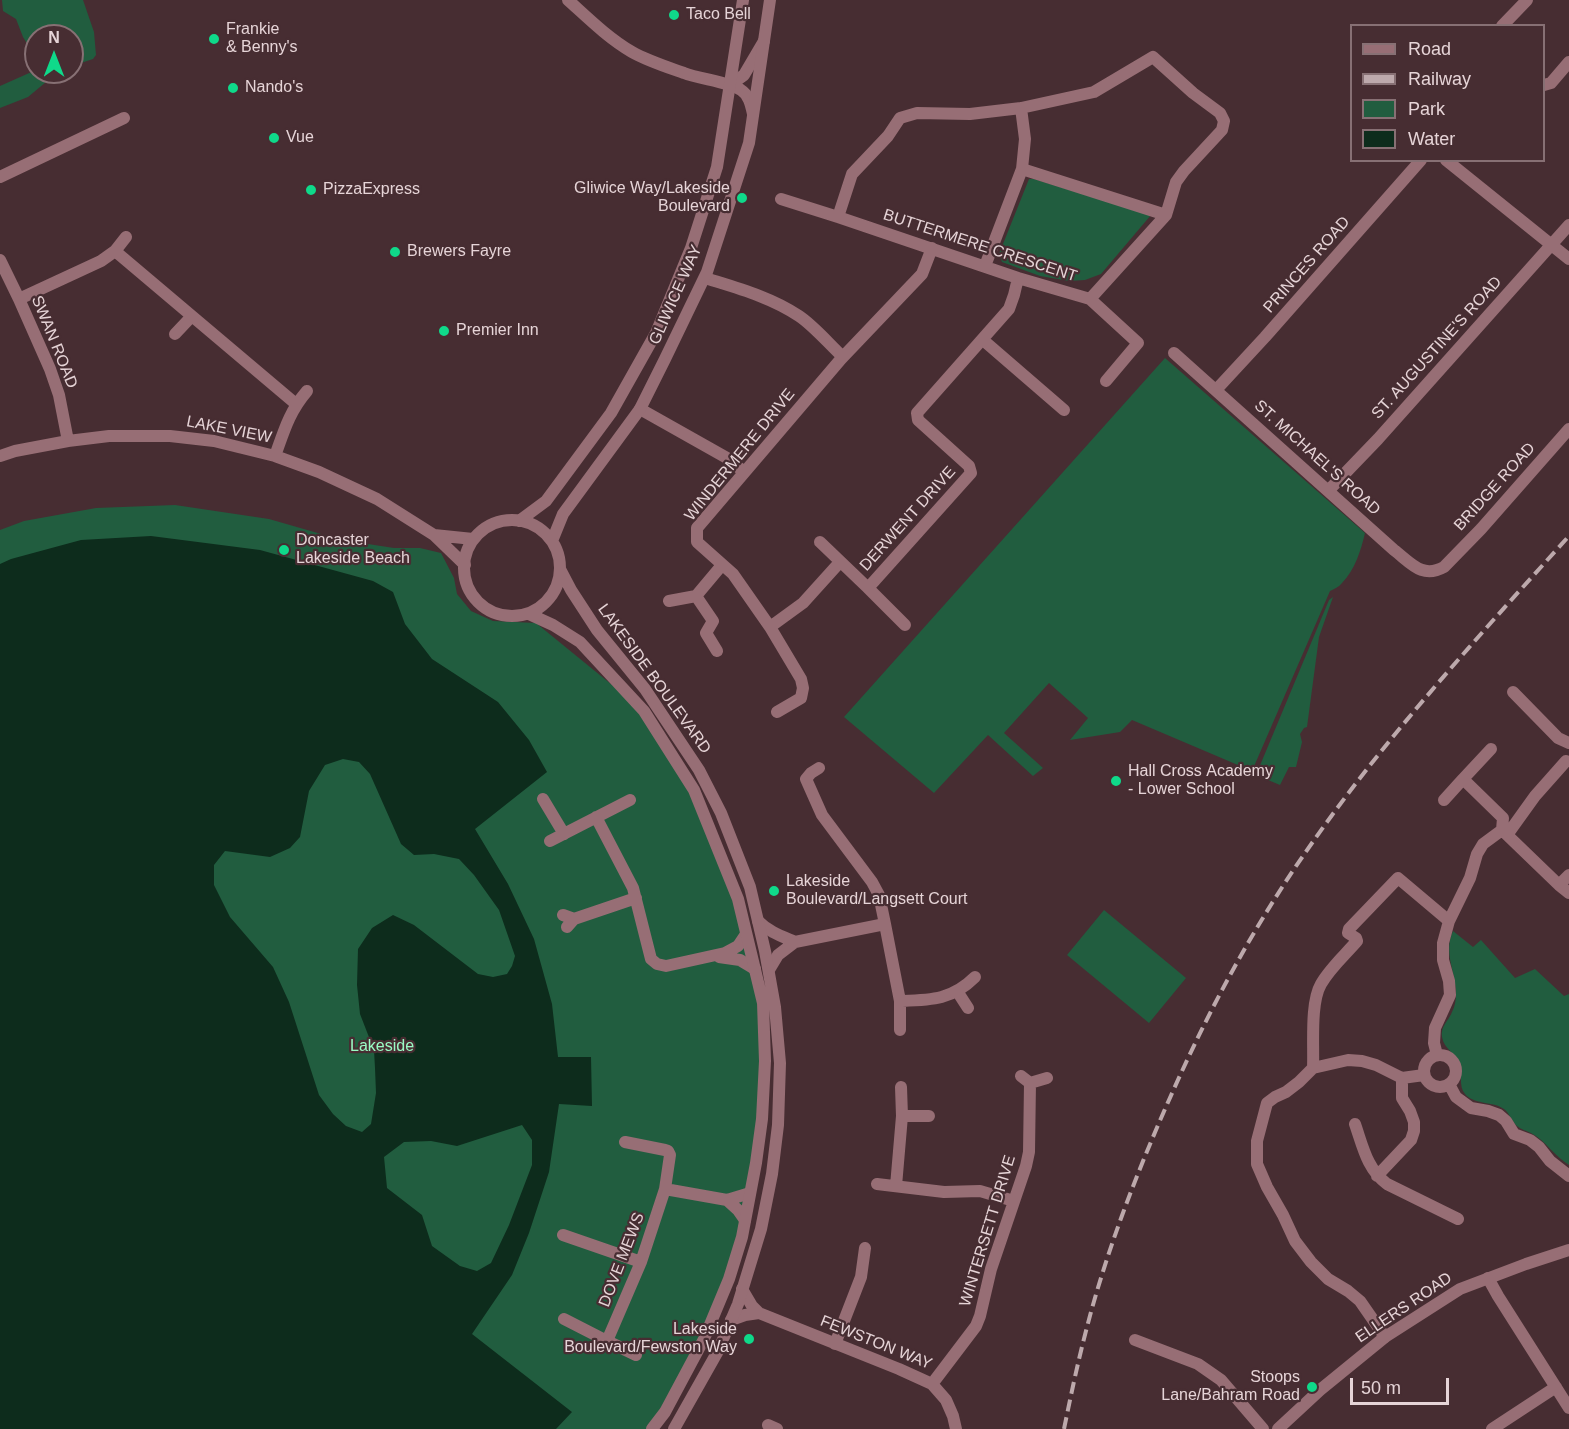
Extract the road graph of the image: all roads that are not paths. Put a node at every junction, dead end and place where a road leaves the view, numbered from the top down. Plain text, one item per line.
1 (568, 0) edge
2 (743, 0) edge
3 (770, 0) edge
4 (1527, 0) edge
5 (1504, 24) edge
6 (764, 40) junction
7 (1569, 62) edge
8 (730, 85) junction
9 (1545, 85) edge
10 (1021, 108) junction
11 (753, 115) junction
12 (124, 118) dead end
13 (1419, 162) edge
14 (1448, 162) edge
15 (1022, 168) junction
16 (0, 177) edge
17 (781, 199) dead end
18 (1166, 215) junction
19 (838, 217) junction
20 (1569, 225) edge
21 (126, 237) dead end
22 (1551, 245) junction
23 (932, 248) junction
24 (115, 251) junction
25 (1569, 259) edge
26 (0, 260) edge
27 (984, 266) junction
28 (705, 278) junction
29 (1018, 278) junction
30 (19, 299) junction
31 (1090, 299) junction
32 (192, 316) junction
33 (175, 334) dead end
34 (983, 340) junction
35 (1174, 353) dead end
36 (843, 357) junction
37 (1106, 381) dead end
38 (1216, 390) junction
39 (307, 391) dead end
40 (296, 404) junction
41 (640, 409) junction
42 (1064, 410) dead end
43 (1569, 429) edge
44 (68, 441) junction
45 (0, 456) edge
46 (275, 456) junction
47 (744, 472) junction
48 (1328, 491) junction
49 (519, 521) junction
50 (434, 535) junction
51 (473, 539) junction
52 (552, 541) junction
53 (820, 542) dead end
54 (840, 562) junction
55 (722, 565) junction
56 (465, 566) junction
57 (1444, 567) joint
58 (560, 569) junction
59 (868, 588) junction
60 (696, 596) junction
61 (669, 602) dead end
62 (529, 614) junction
63 (905, 625) dead end
64 (770, 627) junction
65 (717, 651) dead end
66 (1513, 692) dead end
67 (777, 712) dead end
68 (1569, 743) edge
69 (1491, 749) dead end
70 (1566, 761) dead end
71 (819, 768) dead end
72 (1463, 779) junction
73 (543, 798) dead end
74 (630, 800) dead end
75 (1444, 800) dead end
76 (596, 817) junction
77 (1504, 832) junction
78 (564, 834) junction
79 (550, 841) dead end
80 (1569, 875) edge
81 (1559, 885) junction
82 (1569, 893) edge
83 (636, 898) junction
84 (568, 920) dead end
85 (758, 921) junction
86 (1449, 921) junction
87 (885, 924) junction
88 (746, 934) junction
89 (795, 942) junction
90 (714, 957) junction
91 (755, 969) junction
92 (769, 970) junction
93 (975, 977) dead end
94 (957, 991) junction
95 (900, 1001) junction
96 (968, 1008) dead end
97 (900, 1030) dead end
98 (1437, 1055) junction
99 (1313, 1068) junction
100 (1424, 1075) junction
101 (1047, 1078) dead end
102 (1402, 1078) junction
103 (1449, 1084) junction
104 (901, 1087) dead end
105 (902, 1116) junction
106 (929, 1116) dead end
107 (1355, 1124) dead end
108 (625, 1142) dead end
109 (1377, 1176) junction
110 (1569, 1176) edge
111 (877, 1184) dead end
112 (896, 1186) junction
113 (664, 1189) junction
114 (750, 1193) junction
115 (727, 1200) junction
116 (1014, 1200) junction
117 (1458, 1218) dead end
118 (745, 1221) junction
119 (562, 1235) dead end
120 (865, 1248) dead end
121 (1569, 1250) edge
122 (641, 1262) junction
123 (1488, 1278) junction
124 (742, 1289) junction
125 (759, 1313) junction
126 (564, 1319) dead end
127 (731, 1320) junction
128 (1385, 1337) junction
129 (1135, 1340) dead end
130 (607, 1341) junction
131 (835, 1344) junction
132 (636, 1355) dead end
133 (932, 1384) junction
134 (1556, 1387) junction
135 (1569, 1408) edge
136 (652, 1429) edge
137 (674, 1429) edge
138 (956, 1429) edge
139 (1263, 1429) edge
140 (1278, 1429) edge
141 (1492, 1429) edge

1 - 8 street
2 - 8 street, GLIWICE WAY
3 - 6 street, GLIWICE WAY
4 - 5 street
6 - 8 street
6 - 11 street, GLIWICE WAY
7 - 9 street
8 - 11 street
8 - 49 street, GLIWICE WAY
10 - 15 street
10 - 18 street, BUTTERMERE CRESCENT
10 - 19 street, BUTTERMERE CRESCENT
11 - 28 street, GLIWICE WAY
12 - 16 street
13 - 38 street, PRINCES ROAD
14 - 22 street
15 - 18 street
15 - 27 street
17 - 19 street, BUTTERMERE CRESCENT
18 - 31 street, BUTTERMERE CRESCENT
19 - 23 street, BUTTERMERE CRESCENT
20 - 22 street, ST. AUGUSTINE'S ROAD
21 - 24 street
22 - 25 street
22 - 48 street, ST. AUGUSTINE'S ROAD
23 - 27 street, BUTTERMERE CRESCENT
23 - 36 street, WINDERMERE DRIVE
24 - 30 street
24 - 32 street
26 - 30 street, SWAN ROAD
27 - 29 street, BUTTERMERE CRESCENT
28 - 36 street
28 - 41 street, GLIWICE WAY
29 - 31 street, BUTTERMERE CRESCENT
29 - 34 street, DERWENT DRIVE
30 - 44 street, SWAN ROAD
31 - 37 street
32 - 33 street
32 - 40 street
34 - 42 street
34 - 59 street, DERWENT DRIVE
35 - 38 street, ST. MICHAEL'S ROAD
36 - 47 street, WINDERMERE DRIVE
38 - 48 street, ST. MICHAEL'S ROAD
39 - 40 street
40 - 46 street
41 - 47 street
41 - 52 street, GLIWICE WAY
43 - 57 street, BRIDGE ROAD
44 - 45 street, LAKE VIEW
44 - 46 street, LAKE VIEW
46 - 50 street, LAKE VIEW
47 - 55 street, WINDERMERE DRIVE
48 - 57 street, ST. MICHAEL'S ROAD
49 - 51 street
49 - 52 street
50 - 51 street, LAKE VIEW
50 - 56 street, LAKE VIEW
51 - 56 street
52 - 58 street
53 - 54 street, DERWENT DRIVE
54 - 59 street, DERWENT DRIVE
54 - 64 street, DERWENT DRIVE
55 - 60 street
55 - 64 street, WINDERMERE DRIVE
56 - 62 street
58 - 62 street
58 - 85 street, LAKESIDE BOULEVARD
59 - 63 street, DERWENT DRIVE
60 - 61 street
60 - 65 street
62 - 88 street, LAKESIDE BOULEVARD
64 - 67 street, WINDERMERE DRIVE
66 - 68 street
69 - 72 street
70 - 77 street
71 - 87 street
72 - 75 street
72 - 77 street
73 - 78 street
74 - 76 street
76 - 78 street
76 - 83 street
77 - 81 street
77 - 86 street
78 - 79 street
80 - 81 street
81 - 82 street
83 - 84 street
83 - 90 street
85 - 89 street
85 - 92 street, LAKESIDE BOULEVARD
86 - 98 street
86 - 99 street
87 - 89 street
87 - 95 street
88 - 90 street
88 - 91 street, LAKESIDE BOULEVARD
89 - 92 street
90 - 91 street
91 - 114 street, LAKESIDE BOULEVARD
92 - 124 street, LAKESIDE BOULEVARD
93 - 94 street
94 - 95 street
94 - 96 street
95 - 97 street
98 - 100 street
98 - 103 street
99 - 102 street
99 - 128 street
100 - 102 street
100 - 103 street
101 - 116 street, WINTERSETT DRIVE
102 - 109 street
103 - 110 street
104 - 105 street
105 - 106 street
105 - 112 street
107 - 109 street
108 - 113 street, DOVE MEWS
109 - 117 street
111 - 112 street
112 - 116 street
113 - 115 street
113 - 122 street, DOVE MEWS
114 - 115 street
114 - 118 street, LAKESIDE BOULEVARD
115 - 118 street
116 - 133 street, WINTERSETT DRIVE
118 - 136 street, LAKESIDE BOULEVARD
119 - 122 street
120 - 131 street
121 - 123 street, ELLERS ROAD
122 - 130 street, DOVE MEWS
123 - 128 street, ELLERS ROAD
123 - 134 street
124 - 125 street
124 - 127 street, LAKESIDE BOULEVARD
125 - 127 street
125 - 131 street, FEWSTON WAY
126 - 130 street
127 - 137 street, LAKESIDE BOULEVARD
128 - 140 street, ELLERS ROAD
129 - 139 street
130 - 132 street
131 - 133 street, FEWSTON WAY
133 - 138 street, FEWSTON WAY
134 - 135 street
134 - 141 street

